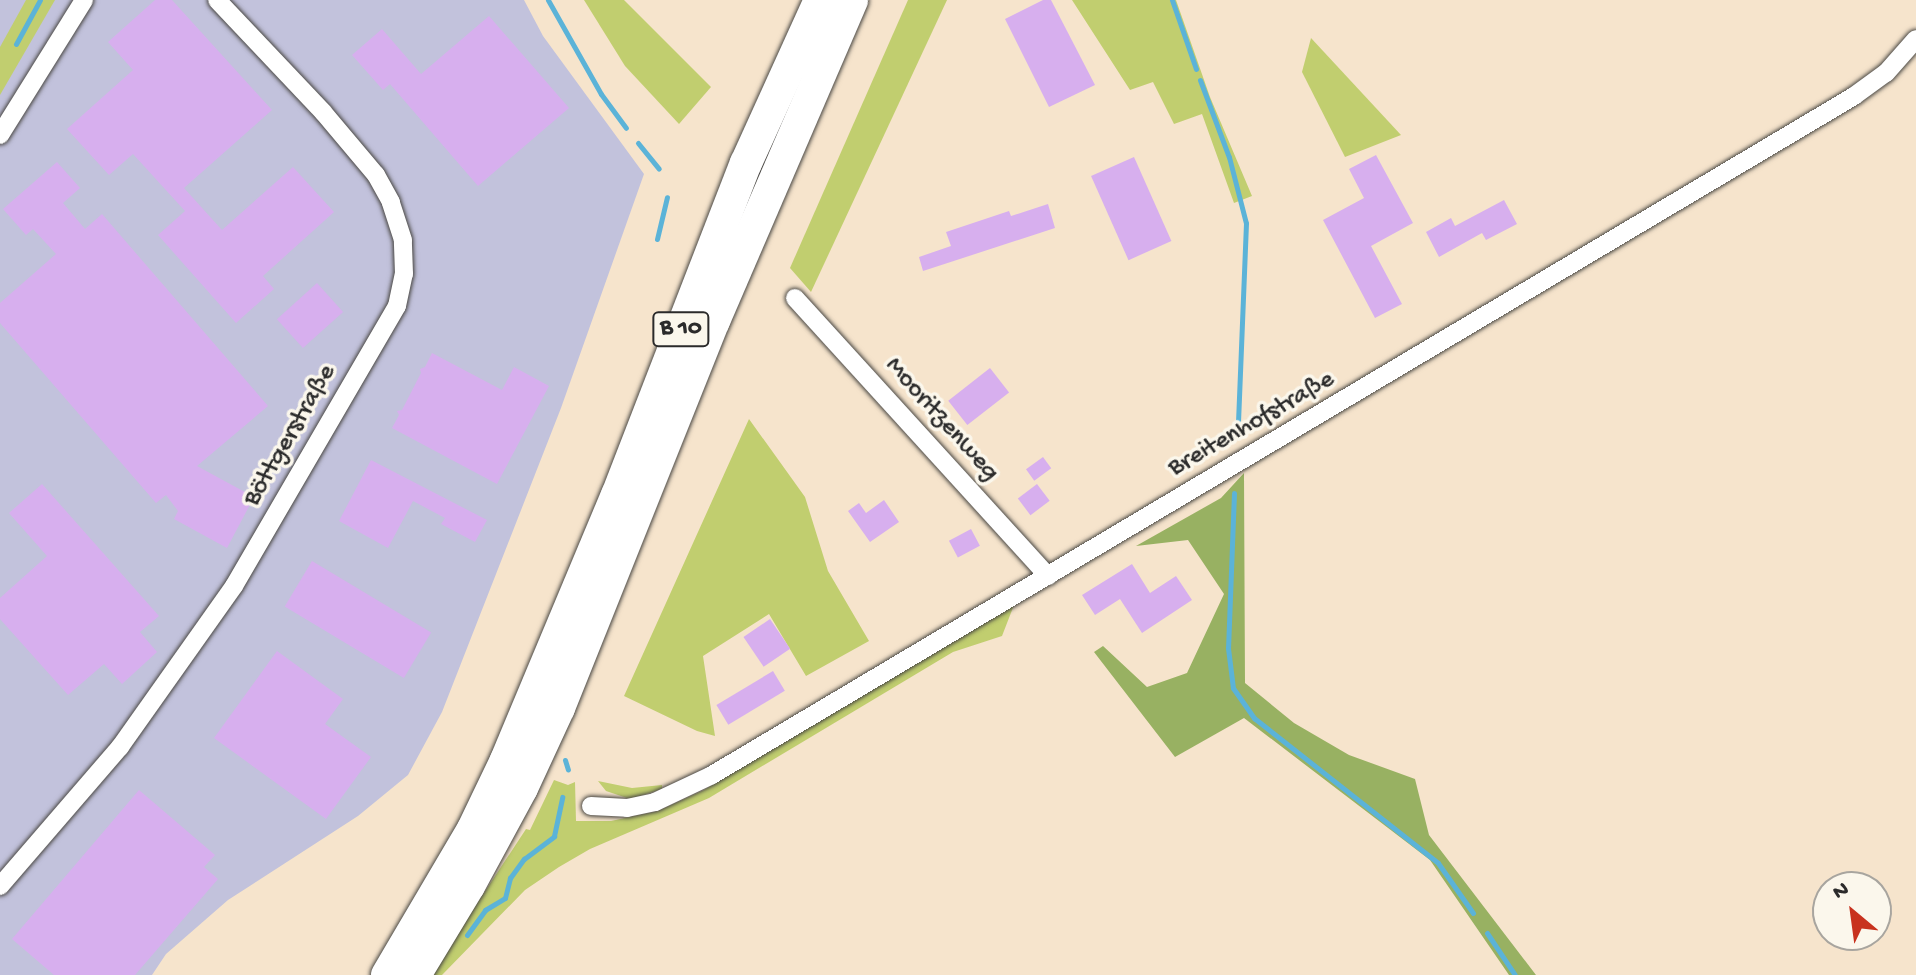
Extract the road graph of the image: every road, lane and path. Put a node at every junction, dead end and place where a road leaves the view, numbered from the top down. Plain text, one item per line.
1 (84, 0) edge
2 (217, 0) edge
3 (820, 0) edge
4 (852, 0) edge
5 (1916, 39) edge
6 (0, 135) edge
7 (795, 298) dead end
8 (1048, 576) junction
9 (591, 806) dead end
10 (0, 886) edge
11 (387, 975) edge
12 (415, 975) edge

1 - 6 street
2 - 10 street, Böttgerstraße
3 - 11 highway, B 10
4 - 12 highway, B 10
5 - 8 street, Breitenhofstraße
7 - 8 street, Mooritzenweg
8 - 9 street, Breitenhofstraße

